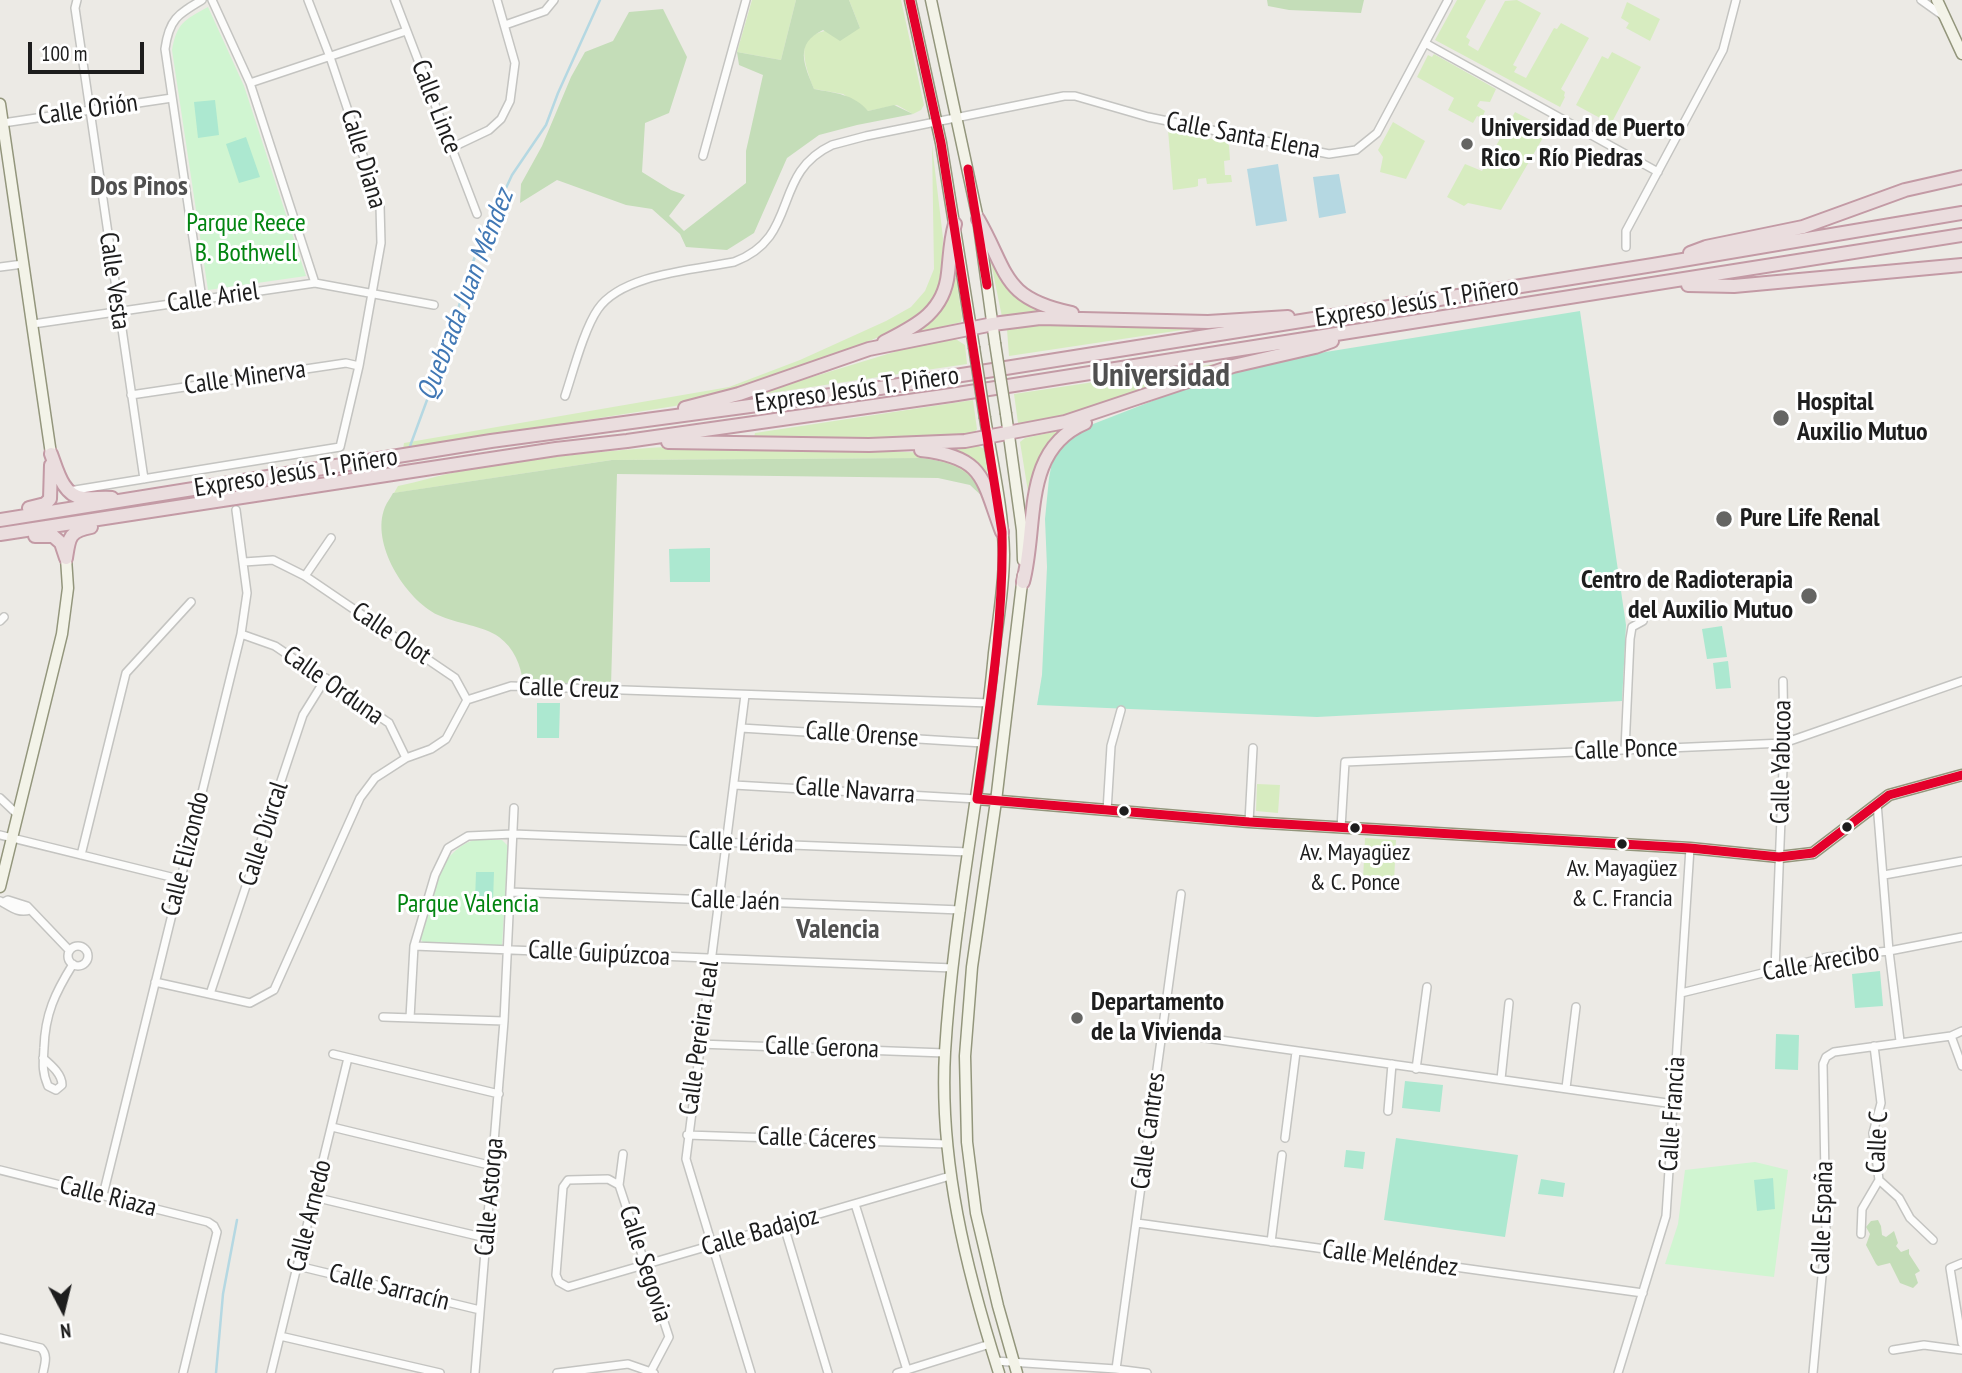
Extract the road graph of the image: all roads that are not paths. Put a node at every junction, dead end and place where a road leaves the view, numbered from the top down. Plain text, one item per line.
1 (77, 0) edge
2 (202, 0) edge
3 (212, 0) edge
4 (308, 0) edge
5 (395, 0) edge
6 (497, 0) edge
7 (554, 0) edge
8 (746, 0) edge
9 (910, 0) edge
10 (931, 0) edge
11 (1448, 0) edge
12 (1736, 0) edge
13 (1922, 0) edge
14 (1937, 0) edge
15 (1942, 15) junction
16 (505, 25) junction
17 (406, 31) junction
18 (1425, 43) junction
19 (1962, 54) edge
20 (330, 57) junction
21 (250, 83) junction
22 (172, 98) junction
23 (0, 104) edge
24 (89, 110) junction
25 (957, 117) junction
26 (937, 121) junction
27 (3, 123) junction
28 (451, 148) junction
29 (704, 156) dead end
30 (1658, 172) junction
31 (1962, 177) edge
32 (1962, 213) edge
33 (477, 214) dead end
34 (978, 219) junction
35 (955, 224) junction
36 (1962, 235) edge
37 (1626, 247) dead end
38 (23, 264) junction
39 (1653, 265) junction
40 (1962, 265) edge
41 (0, 267) edge
42 (315, 283) junction
43 (1656, 285) junction
44 (372, 292) junction
45 (202, 299) junction
46 (434, 304) dead end
47 (119, 311) junction
48 (1100, 318) junction
49 (1326, 318) junction
50 (33, 324) junction
51 (993, 324) junction
52 (971, 328) junction
53 (1358, 332) junction
54 (869, 349) junction
55 (359, 366) junction
56 (131, 395) junction
57 (565, 396) dead end
58 (1113, 408) junction
59 (625, 422) junction
60 (1009, 434) junction
61 (988, 437) junction
62 (626, 441) junction
63 (869, 445) junction
64 (51, 454) junction
65 (144, 479) junction
66 (68, 491) junction
67 (126, 500) junction
68 (236, 510) dead end
69 (129, 514) junction
70 (0, 519) edge
71 (1002, 532) junction
72 (0, 535) edge
73 (331, 538) dead end
74 (66, 558) junction
75 (244, 562) junction
76 (305, 576) junction
77 (1023, 582) junction
78 (191, 602) dead end
79 (1643, 621) dead end
80 (241, 634) junction
81 (326, 678) junction
82 (1783, 681) dead end
83 (1962, 681) edge
84 (745, 695) junction
85 (467, 700) junction
86 (990, 703) junction
87 (1121, 710) dead end
88 (741, 728) junction
89 (983, 743) junction
90 (1784, 743) junction
91 (1254, 748) dead end
92 (1625, 750) junction
93 (406, 758) junction
94 (1962, 775) edge
95 (734, 785) junction
96 (0, 798) edge
97 (977, 799) junction
98 (996, 801) junction
99 (1877, 803) junction
100 (514, 808) dead end
101 (1107, 811) junction
102 (17, 814) junction
103 (1249, 822) junction
104 (1341, 828) junction
105 (513, 834) junction
106 (0, 835) edge
107 (11, 838) junction
108 (726, 843) junction
109 (1690, 848) junction
110 (969, 852) junction
111 (81, 855) junction
112 (1779, 857) junction
113 (1962, 861) edge
114 (1884, 875) junction
115 (179, 879) junction
116 (0, 887) edge
117 (510, 892) junction
118 (1181, 894) dead end
119 (719, 901) junction
120 (2, 902) edge
121 (961, 910) junction
122 (1962, 937) edge
123 (414, 946) junction
124 (69, 950) junction
125 (508, 950) junction
126 (1889, 951) junction
127 (711, 958) junction
128 (73, 964) junction
129 (953, 968) junction
130 (1775, 970) junction
131 (155, 982) junction
132 (1427, 987) dead end
133 (1681, 993) junction
134 (210, 994) junction
135 (1509, 1003) dead end
136 (1576, 1007) dead end
137 (383, 1017) dead end
138 (410, 1018) junction
139 (504, 1021) junction
140 (1962, 1031) edge
141 (1163, 1032) junction
142 (1951, 1036) junction
143 (1900, 1041) junction
144 (699, 1044) junction
145 (1874, 1046) junction
146 (1296, 1052) junction
147 (945, 1053) junction
148 (333, 1054) dead end
149 (43, 1058) dead end
150 (348, 1058) junction
151 (1392, 1064) junction
152 (1962, 1066) edge
153 (1416, 1069) junction
154 (1501, 1079) junction
155 (1566, 1088) junction
156 (499, 1094) junction
157 (1674, 1104) junction
158 (1388, 1111) dead end
159 (332, 1127) junction
160 (687, 1135) junction
161 (1284, 1138) dead end
162 (947, 1143) junction
163 (623, 1154) dead end
164 (1282, 1155) dead end
165 (492, 1166) junction
166 (0, 1170) edge
167 (950, 1176) junction
168 (1879, 1181) junction
169 (619, 1185) junction
170 (103, 1195) junction
171 (314, 1197) junction
172 (855, 1204) junction
173 (1137, 1223) junction
174 (784, 1226) junction
175 (1861, 1234) dead end
176 (486, 1238) junction
177 (1933, 1240) dead end
178 (1272, 1242) junction
179 (712, 1247) junction
180 (1962, 1263) edge
181 (646, 1265) junction
182 (298, 1266) junction
183 (1643, 1293) junction
184 (480, 1310) junction
185 (280, 1336) junction
186 (0, 1338) edge
187 (1962, 1343) edge
188 (990, 1344) junction
189 (1893, 1350) dead end
190 (1962, 1350) edge
191 (995, 1361) junction
192 (1014, 1362) junction
193 (1116, 1368) junction
194 (907, 1370) junction
195 (652, 1372) edge
196 (43, 1373) edge
197 (183, 1373) edge
198 (271, 1373) edge
199 (440, 1373) edge
200 (475, 1373) edge
201 (557, 1373) edge
202 (563, 1373) edge
203 (751, 1373) edge
204 (828, 1373) edge
205 (897, 1373) edge
206 (999, 1373) edge
207 (1017, 1373) edge
208 (1147, 1373) edge
209 (1618, 1373) edge
210 (1813, 1373) edge

1 - 24 street, Calle Vesta
2 - 22 street
3 - 21 street
4 - 20 street, Calle Diana
5 - 17 street, Calle Lince
6 - 16 street
7 - 16 street
8 - 29 street
9 - 26 main road
10 - 25 main road
11 - 18 street, Calle Santa Elena
12 - 30 street
13 - 15 street
14 - 15 main road
15 - 19 main road
16 - 28 street
17 - 20 street
17 - 28 street, Calle Lince
18 - 25 street, Calle Santa Elena
18 - 30 street
20 - 21 street
20 - 44 street, Calle Diana
21 - 42 street
22 - 24 street, Calle Orión
22 - 45 street
23 - 27 main road
24 - 27 street, Calle Orión
24 - 47 street, Calle Vesta
25 - 26 street, Calle Santa Elena
25 - 34 main road
26 - 35 main road
26 - 57 street, Calle Santa Elena
27 - 38 main road
28 - 33 street, Calle Lince
30 - 37 street
31 - 39 highway
32 - 39 highway, Expreso Jesús T. Piñero
34 - 48 highway
34 - 51 main road
35 - 52 main road
35 - 54 highway
36 - 43 highway, Expreso Jesús T. Piñero
38 - 41 street
38 - 50 main road
39 - 49 highway, Expreso Jesús T. Piñero
40 - 43 highway
42 - 44 street, Calle Ariel
42 - 45 street, Calle Ariel
43 - 53 highway, Expreso Jesús T. Piñero
44 - 46 street, Calle Ariel
44 - 55 street, Calle Diana
45 - 47 street, Calle Ariel
47 - 50 street, Calle Ariel
47 - 56 street, Calle Vesta
48 - 49 highway
48 - 51 highway
49 - 59 highway, Expreso Jesús T. Piñero
50 - 64 main road
51 - 52 highway
51 - 60 main road, bridge
52 - 54 highway
52 - 61 main road, bridge
53 - 58 highway
53 - 62 highway, Expreso Jesús T. Piñero
54 - 59 highway
55 - 56 street, Calle Minerva
55 - 65 street, Calle Diana
56 - 65 street, Calle Vesta
58 - 60 highway
58 - 77 highway
59 - 67 highway, Expreso Jesús T. Piñero
60 - 61 highway
60 - 77 main road
61 - 63 highway
61 - 71 main road
62 - 63 highway
62 - 69 highway, Expreso Jesús T. Piñero
63 - 71 highway
64 - 66 highway
64 - 70 highway
65 - 66 street
66 - 67 highway
67 - 70 highway, Expreso Jesús T. Piñero
68 - 75 street, Calle Elizondo
69 - 72 highway, Expreso Jesús T. Piñero
69 - 74 highway
71 - 86 main road
72 - 74 highway
73 - 76 street
74 - 102 main road
75 - 76 street, Calle Olot
75 - 80 street, Calle Elizondo
76 - 85 street, Calle Olot
77 - 98 main road
78 - 111 street
79 - 92 street
80 - 81 street, Calle Orduna
80 - 115 street, Calle Elizondo
81 - 93 street, Calle Orduna
81 - 134 street, Calle Dúrcal
82 - 90 street, Calle Yabucoa
83 - 90 street, Calle Ponce
84 - 85 street, Calle Creuz
84 - 86 street, Calle Creuz
84 - 88 street, Calle Pereira Leal
85 - 93 street
86 - 89 main road
87 - 101 street
88 - 89 street, Calle Orense
88 - 95 street, Calle Pereira Leal
89 - 97 main road
90 - 92 street, Calle Ponce
90 - 112 street, Calle Yabucoa
91 - 103 street
92 - 104 street, Calle Ponce
93 - 134 street
94 - 99 main road
95 - 97 street, Calle Navarra
95 - 108 street, Calle Pereira Leal
96 - 102 street
97 - 98 main road
97 - 110 main road
98 - 101 main road
98 - 192 main road
99 - 112 main road
99 - 114 street
100 - 105 street, Calle Astorga
101 - 103 main road
102 - 107 main road
103 - 104 main road
104 - 109 main road
105 - 108 street, Calle Lérida
105 - 117 street, Calle Astorga
105 - 123 street, Calle Lérida
106 - 107 street
107 - 111 street
107 - 116 main road
108 - 110 street, Calle Lérida
108 - 119 street, Calle Pereira Leal
109 - 112 main road
109 - 133 street, Calle Francia
110 - 121 main road
111 - 115 street
112 - 130 street, Calle Yabucoa
113 - 114 street
114 - 126 street
115 - 131 street, Calle Elizondo
117 - 119 street, Calle Jaén
117 - 125 street, Calle Astorga
118 - 141 street, Calle Cantres
119 - 121 street, Calle Jaén
119 - 127 street, Calle Pereira Leal
120 - 124 street
121 - 129 main road
122 - 126 street, Calle Arecibo
123 - 125 street, Calle Guipúzcoa
123 - 138 street, Calle Lérida
124 - 128 street
124 - 128 street
125 - 127 street, Calle Guipúzcoa
125 - 139 street, Calle Astorga
126 - 130 street, Calle Arecibo
126 - 143 street
127 - 129 street, Calle Guipúzcoa
127 - 144 street, Calle Pereira Leal
128 - 149 street
129 - 147 main road
130 - 133 street, Calle Arecibo
131 - 134 street
131 - 170 street, Calle Elizondo
132 - 153 street
133 - 157 street, Calle Francia
135 - 154 street
136 - 155 street
137 - 138 street
138 - 139 street
139 - 156 street, Calle Astorga
140 - 142 street
141 - 146 street
141 - 173 street, Calle Cantres
142 - 143 street
142 - 152 street
143 - 145 street
144 - 147 street, Calle Gerona
144 - 160 street, Calle Pereira Leal
145 - 168 street, Calle C
145 - 210 street, Calle España
146 - 151 street
146 - 161 street
147 - 162 main road
148 - 150 street
150 - 156 street
150 - 159 street, Calle Arnedo
151 - 153 street
151 - 158 street
153 - 154 street
154 - 155 street
155 - 157 street
156 - 165 street, Calle Astorga
157 - 183 street, Calle Francia
159 - 165 street
159 - 171 street, Calle Arnedo
160 - 162 street, Calle Cáceres
160 - 179 street, Calle Pereira Leal
162 - 167 main road
163 - 169 street, Calle Segovia
164 - 178 street
165 - 176 street, Calle Astorga
166 - 170 street, Calle Riaza
167 - 172 street, Calle Badajoz
167 - 188 main road
168 - 175 street, Calle C
168 - 177 street
169 - 181 street, Calle Segovia
169 - 181 street, Calle Badajoz
170 - 197 street, Calle Riaza
171 - 176 street
171 - 182 street, Calle Arnedo
172 - 174 street, Calle Badajoz
172 - 194 street
173 - 178 street, Calle Meléndez
173 - 193 street, Calle Cantres
174 - 179 street, Calle Badajoz
174 - 204 street
176 - 184 street, Calle Astorga
178 - 183 street, Calle Meléndez
179 - 181 street, Calle Badajoz
179 - 203 street, Calle Pereira Leal
180 - 187 street
181 - 195 street, Calle Segovia
182 - 184 street, Calle Sarracín
182 - 185 street, Calle Arnedo
183 - 209 street, Calle Francia
184 - 200 street, Calle Astorga
185 - 198 street, Calle Arnedo
185 - 199 street
186 - 196 street
188 - 191 main road
188 - 194 street
189 - 190 street
191 - 192 street
191 - 206 main road
192 - 193 street
192 - 207 main road
193 - 208 street
194 - 205 street
195 - 202 street
201 - 202 street

